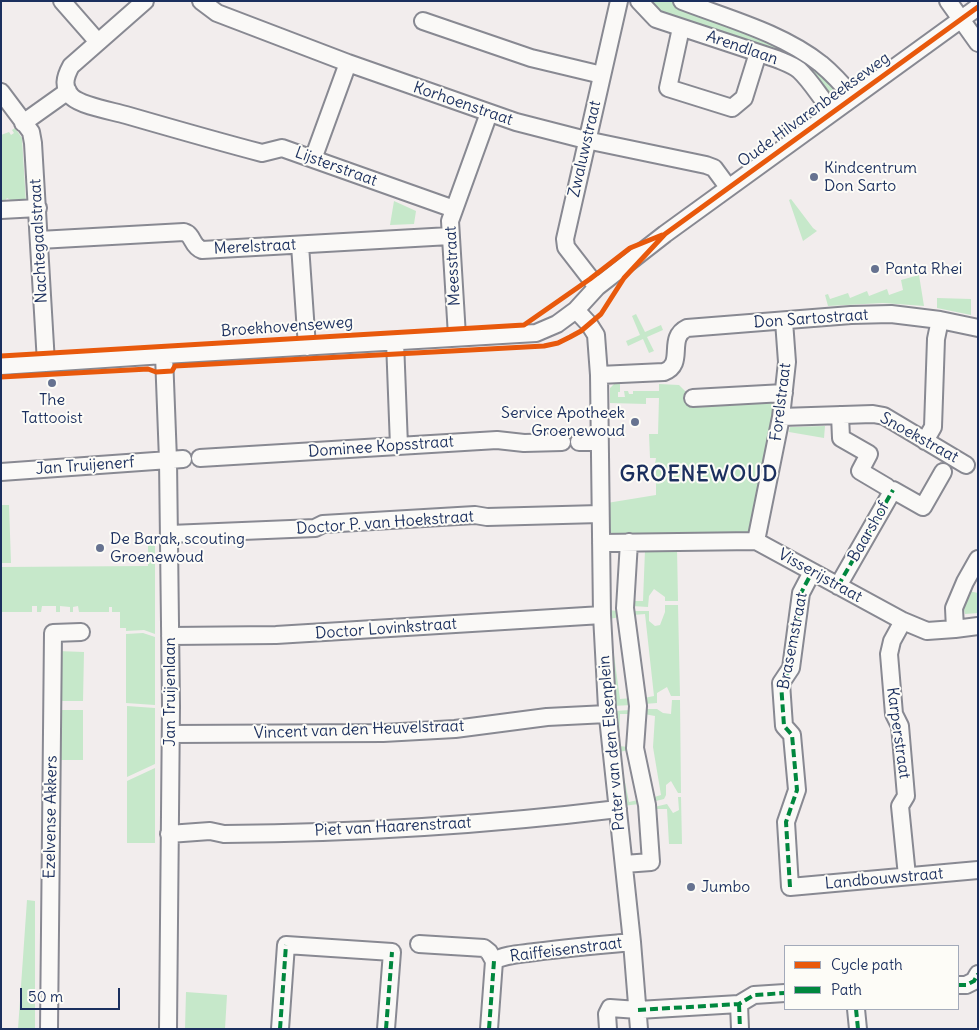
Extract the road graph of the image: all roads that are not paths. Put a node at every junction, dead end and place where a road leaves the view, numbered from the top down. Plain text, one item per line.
1 (62, 1) edge
2 (145, 1) edge
3 (201, 1) edge
4 (619, 1) edge
5 (639, 1) edge
6 (682, 1) edge
7 (948, 1) edge
8 (978, 7) edge
9 (962, 19) junction
10 (423, 21) dead end
11 (682, 28) junction
12 (98, 42) junction
13 (978, 43) edge
14 (758, 53) junction
15 (348, 63) junction
16 (602, 75) junction
17 (1, 92) edge
18 (68, 92) junction
19 (853, 97) junction
20 (833, 112) junction
21 (489, 113) junction
22 (23, 123) junction
23 (586, 140) junction
24 (313, 159) junction
25 (728, 187) junction
26 (38, 208) junction
27 (454, 209) junction
28 (1, 210) edge
29 (450, 236) junction
30 (39, 240) junction
31 (300, 245) junction
32 (598, 287) junction
33 (576, 310) junction
34 (940, 320) junction
35 (784, 321) junction
36 (978, 328) edge
37 (457, 336) junction
38 (395, 341) junction
39 (307, 347) junction
40 (164, 355) junction
41 (46, 363) junction
42 (1, 366) edge
43 (599, 375) junction
44 (784, 393) junction
45 (693, 398) dead end
46 (840, 415) junction
47 (781, 417) junction
48 (925, 441) junction
49 (562, 442) dead end
50 (579, 442) dead end
51 (600, 442) junction
52 (399, 446) junction
53 (200, 458) dead end
54 (176, 459) junction
55 (966, 465) dead end
56 (1, 472) edge
57 (943, 472) dead end
58 (890, 489) junction
59 (600, 514) junction
60 (170, 534) junction
61 (756, 541) junction
62 (628, 542) junction
63 (601, 543) junction
64 (978, 559) edge
65 (812, 572) junction
66 (971, 584) edge
67 (838, 586) junction
68 (602, 615) junction
69 (903, 621) junction
70 (978, 626) edge
71 (955, 629) junction
72 (81, 632) dead end
73 (170, 636) junction
74 (607, 714) junction
75 (171, 734) junction
76 (618, 809) junction
77 (169, 834) junction
78 (624, 864) junction
79 (978, 870) edge
80 (907, 876) junction
81 (790, 887) joint
82 (632, 942) junction
83 (419, 944) dead end
84 (494, 961) junction
85 (978, 974) edge
86 (959, 985) edge
87 (784, 993) edge
88 (738, 1004) junction
89 (638, 1010) junction
90 (856, 1010) edge
91 (49, 1029) edge
92 (168, 1029) edge
93 (280, 1029) edge
94 (386, 1029) edge
95 (489, 1029) edge
96 (608, 1029) edge
97 (639, 1029) edge
98 (740, 1029) edge
99 (858, 1029) edge

1 - 12 street
2 - 12 street
3 - 15 street, Korhoenstraat
4 - 16 street, Zwaluwstraat
5 - 11 street, Arendlaan
6 - 19 street, Arendlaan
7 - 9 street
8 - 9 street, Oude Hilvarenbeekseweg
9 - 13 street
9 - 19 street, Oude Hilvarenbeekseweg
10 - 16 street
11 - 14 street, Arendlaan
11 - 14 street
12 - 18 street
14 - 20 street, Arendlaan
15 - 21 street, Korhoenstraat
15 - 24 street
16 - 23 street, Zwaluwstraat
17 - 22 street, Nachtegaalstraat
18 - 22 street
18 - 24 street, Lijsterstraat
19 - 20 street, Oude Hilvarenbeekseweg
20 - 25 street, Oude Hilvarenbeekseweg
21 - 23 street, Korhoenstraat
21 - 27 street, Meesstraat
22 - 26 street, Nachtegaalstraat
23 - 25 street, Korhoenstraat
23 - 32 street, Zwaluwstraat
24 - 27 street, Lijsterstraat
25 - 32 street, Oude Hilvarenbeekseweg
26 - 28 street
26 - 30 street, Nachtegaalstraat
27 - 29 street, Meesstraat
29 - 31 street, Merelstraat
29 - 37 street, Meesstraat
30 - 31 street, Merelstraat
30 - 41 street, Nachtegaalstraat
31 - 39 street
32 - 33 street, Oude Hilvarenbeekseweg
33 - 37 street, Broekhovenseweg
33 - 43 street, Pater van den Elsenplein
34 - 35 street, Don Sartostraat
34 - 36 street, Don Sartostraat
34 - 48 street
35 - 43 street, Don Sartostraat
35 - 44 street, Forelstraat
37 - 38 street, Broekhovenseweg
38 - 39 street, Broekhovenseweg
38 - 52 street
39 - 40 street, Broekhovenseweg
40 - 41 street, Broekhovenseweg
40 - 54 street, Jan Truijenlaan
41 - 42 street, Broekhovenseweg
43 - 51 street, Pater van den Elsenplein
44 - 45 street
44 - 47 street, Forelstraat
46 - 47 street, Snoekstraat
46 - 48 street, Snoekstraat
46 - 58 street, Baarshof
47 - 61 street, Forelstraat
48 - 55 street, Snoekstraat
49 - 52 street, Dominee Kopsstraat
50 - 51 street
51 - 59 street, Pater van den Elsenplein
52 - 53 street, Dominee Kopsstraat
54 - 56 street, Jan Truijenerf
54 - 60 street, Jan Truijenlaan
57 - 58 street, Baarshof
58 - 67 street, Baarshof
59 - 60 street, Doctor P. van Hoekstraat
59 - 63 street, Pater van den Elsenplein
60 - 73 street, Jan Truijenlaan
61 - 62 street, Visserijstraat
61 - 65 street, Visserijstraat
62 - 63 street
62 - 78 street
63 - 68 street, Pater van den Elsenplein
64 - 66 street
65 - 67 street, Visserijstraat
65 - 81 street, Brasemstraat
66 - 71 street
67 - 69 street, Visserijstraat
68 - 73 street, Doctor Lovinkstraat
68 - 74 street, Pater van den Elsenplein
69 - 71 street, Visserijstraat
69 - 80 street, Karperstraat
70 - 71 street, Visserijstraat
72 - 91 street, Ezelvense Akkers
73 - 75 street, Jan Truijenlaan
74 - 75 street, Vincent van den Heuvelstraat
74 - 76 street, Pater van den Elsenplein
75 - 77 street, Jan Truijenlaan
76 - 77 street, Piet van Haarenstraat
76 - 78 street, Pater van den Elsenplein
77 - 92 street, Jan Truijenlaan
78 - 82 street, Pater van den Elsenplein
79 - 80 street, Landbouwstraat
80 - 81 street, Landbouwstraat
82 - 84 street, Raiffeisenstraat
82 - 89 street, Pater van den Elsenplein
83 - 84 street, Raiffeisenstraat
84 - 95 street
85 - 86 street
87 - 88 street
88 - 89 street
88 - 98 street
89 - 96 street
89 - 97 street, Pater van den Elsenplein
90 - 99 street
93 - 94 street

